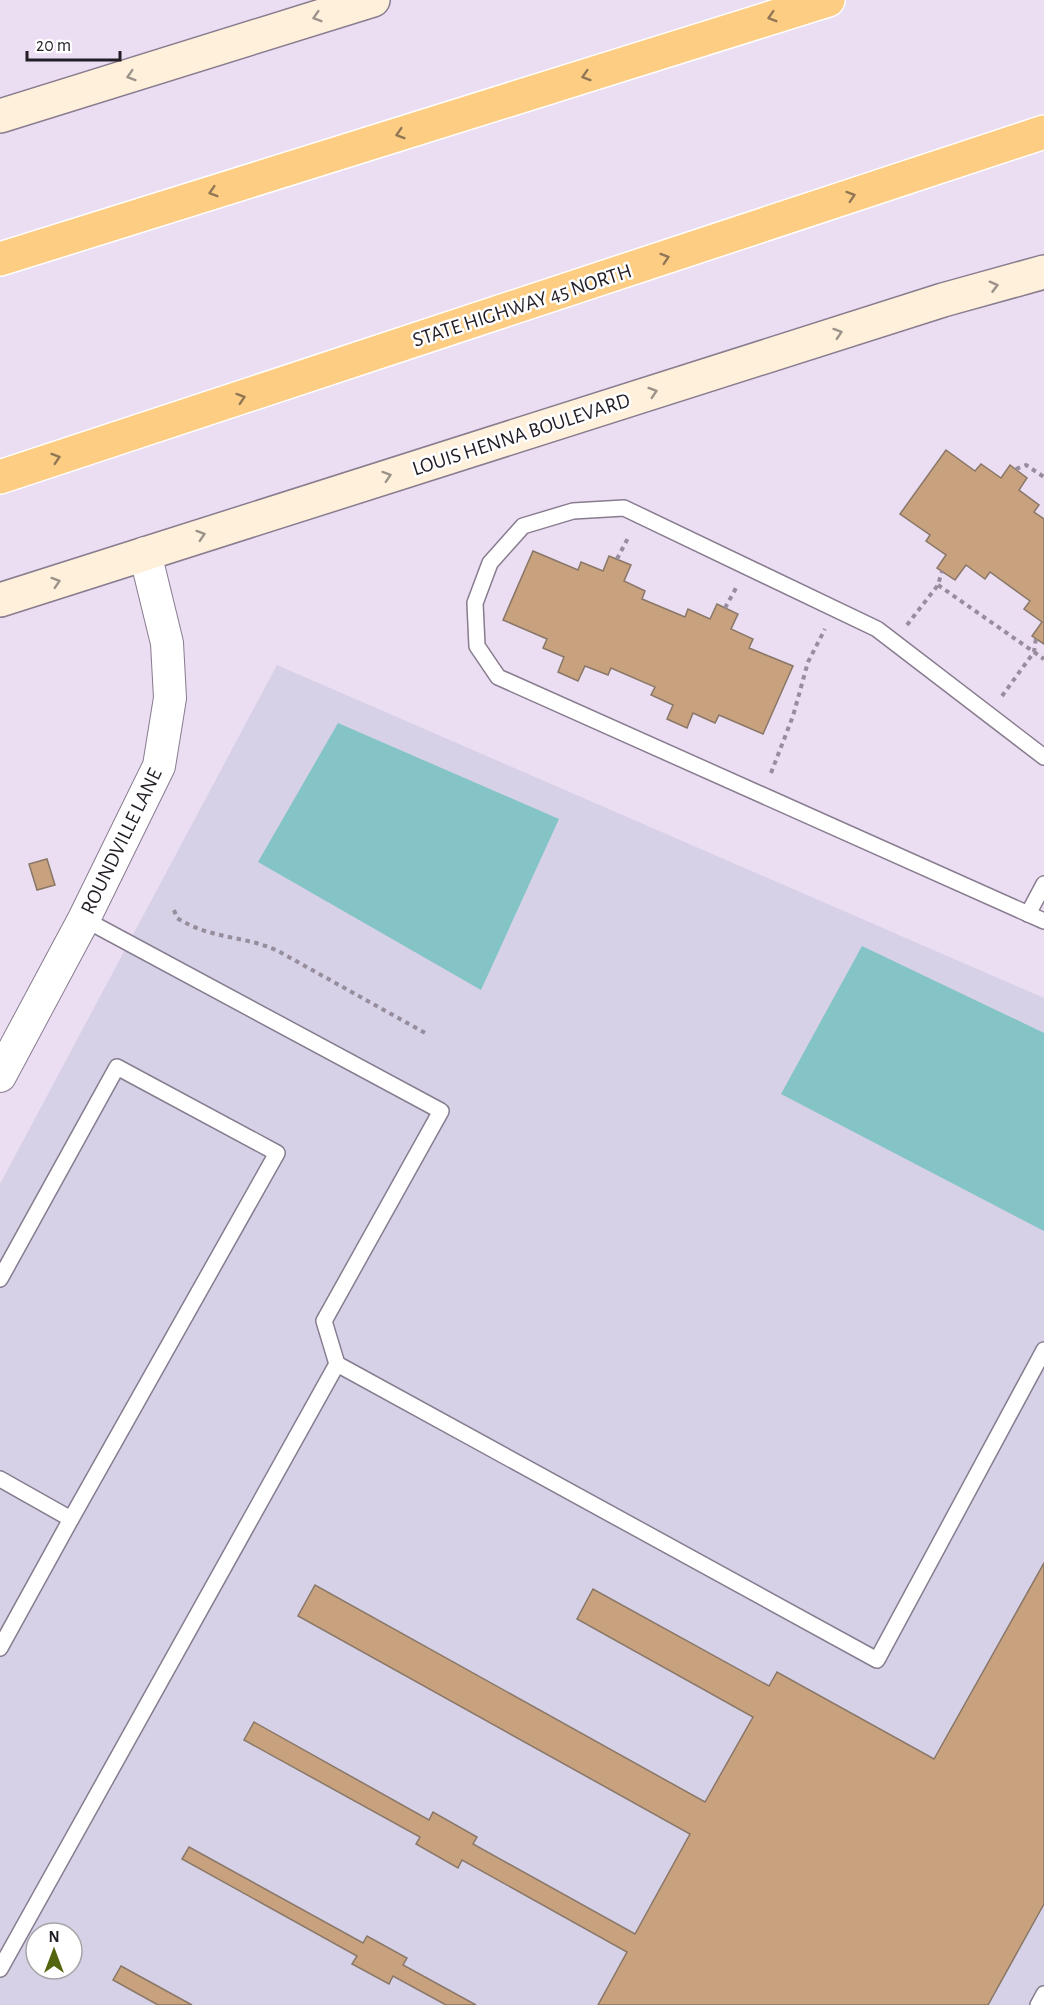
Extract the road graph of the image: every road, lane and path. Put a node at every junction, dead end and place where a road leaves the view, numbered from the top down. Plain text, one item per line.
1 (373, 0) edge
2 (828, 0) edge
3 (0, 116) edge
4 (1044, 132) edge
5 (0, 259) edge
6 (1044, 272) edge
7 (1016, 469) dead end
8 (0, 477) edge
9 (1044, 477) edge
10 (145, 553) junction
11 (942, 571) dead end
12 (938, 585) junction
13 (0, 600) edge
14 (835, 609) junction
15 (1036, 638) dead end
16 (894, 642) junction
17 (1034, 652) junction
18 (1044, 659) edge
19 (988, 714) junction
20 (1044, 756) edge
21 (762, 796) junction
22 (1044, 884) edge
23 (174, 910) dead end
24 (1028, 914) junction
25 (84, 919) junction
26 (1044, 921) edge
27 (427, 1034) dead end
28 (0, 1076) edge
29 (0, 1279) edge
30 (1044, 1350) edge
31 (337, 1364) junction
32 (0, 1479) edge
33 (71, 1519) junction
34 (0, 1648) edge
35 (0, 1969) edge
36 (1044, 1994) edge
37 (1038, 2005) edge

1 -> 3 main road
2 -> 5 highway
8 -> 4 highway, STATE HIGHWAY 45 NORTH
10 -> 6 main road, LOUIS HENNA BOULEVARD
7 - 9 path
13 -> 10 main road, LOUIS HENNA BOULEVARD
10 - 25 street, ROUNDVILLE LANE
11 - 12 path
12 - 16 path
12 - 17 path
14 - 16 lane
14 - 21 path
14 - 21 lane
15 - 17 path
16 - 19 lane
17 - 18 path
17 - 19 path
19 - 20 lane
21 - 24 lane
22 - 24 lane
23 - 27 path
24 - 26 lane
25 - 28 street, ROUNDVILLE LANE
25 - 31 lane
29 - 33 lane
30 - 31 lane
31 - 35 lane
32 - 33 lane
33 - 34 lane
36 - 37 lane

